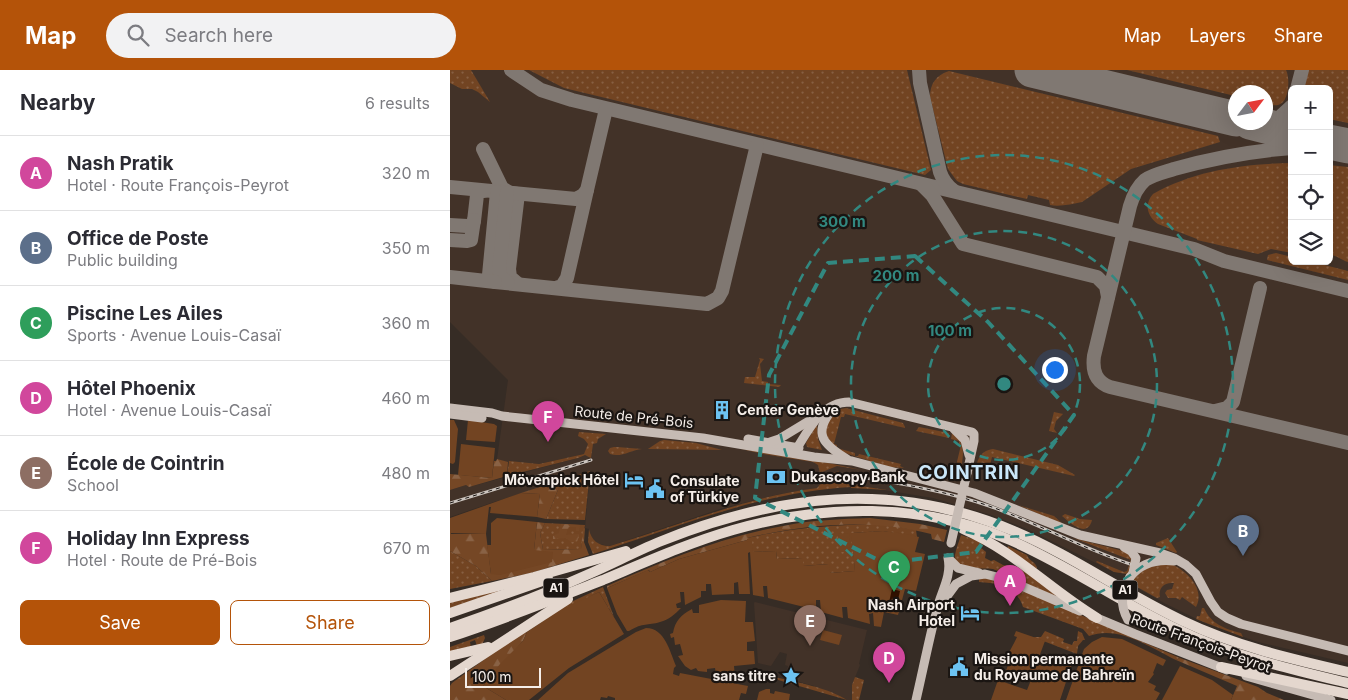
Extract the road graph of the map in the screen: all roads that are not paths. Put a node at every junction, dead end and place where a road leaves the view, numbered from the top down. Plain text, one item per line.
1 (837, 404) junction
2 (450, 408) edge
3 (450, 414) edge
4 (820, 414) junction
5 (502, 416) junction
6 (951, 427) junction
7 (703, 438) junction
8 (767, 442) junction
9 (796, 450) junction
10 (852, 461) junction
11 (970, 461) junction
12 (899, 513) junction
13 (658, 542) junction
14 (1121, 545) junction
15 (948, 558) junction
16 (595, 561) junction
17 (1181, 562) junction
18 (985, 574) junction
19 (1131, 575) junction
20 (604, 579) junction
21 (450, 598) edge
22 (936, 611) junction
23 (450, 612) edge
24 (1097, 618) junction
25 (450, 628) edge
26 (450, 637) edge
27 (505, 639) junction
28 (1156, 642) junction
29 (1348, 651) edge
30 (450, 656) edge
31 (1221, 667) junction
32 (1348, 672) edge
33 (450, 676) edge
34 (1348, 683) edge
35 (1348, 694) edge
36 (916, 700) edge
37 (1331, 700) edge

1 - 4 main road
1 - 6 main road
1 - 10 main road
2 - 5 main road, Route de Pré-Bois
3 - 5 main road, Route de Pré-Bois
4 - 8 main road
4 - 9 main road
5 - 7 main road, Route de Pré-Bois
6 - 11 main road
6 - 11 main road
7 - 8 main road, Route de Pré-Bois
7 - 9 main road, Route de Pré-Bois
8 - 9 main road, Route de Pré-Bois
9 - 10 main road, Route de Pré-Bois
10 - 14 main road, Route de Pré-Bois
11 - 15 main road, bridge
12 - 20 highway, A1
12 - 24 highway
12 - 34 highway, A1
13 - 16 highway
13 - 25 highway, A1
13 - 32 highway, A1
14 - 17 main road, Route de Pré-Bois
14 - 19 main road
15 - 18 main road, Route François-Peyrot
15 - 22 main road
16 - 21 highway
16 - 23 highway
17 - 19 main road
17 - 29 main road
18 - 22 main road
18 - 24 main road, Route François-Peyrot
19 - 28 main road, bridge
20 - 26 highway, A1
20 - 27 highway
22 - 36 main road
24 - 28 main road, Route François-Peyrot
27 - 30 highway
27 - 33 highway
28 - 31 main road, Route François-Peyrot
31 - 35 highway
31 - 37 main road, Route François-Peyrot

